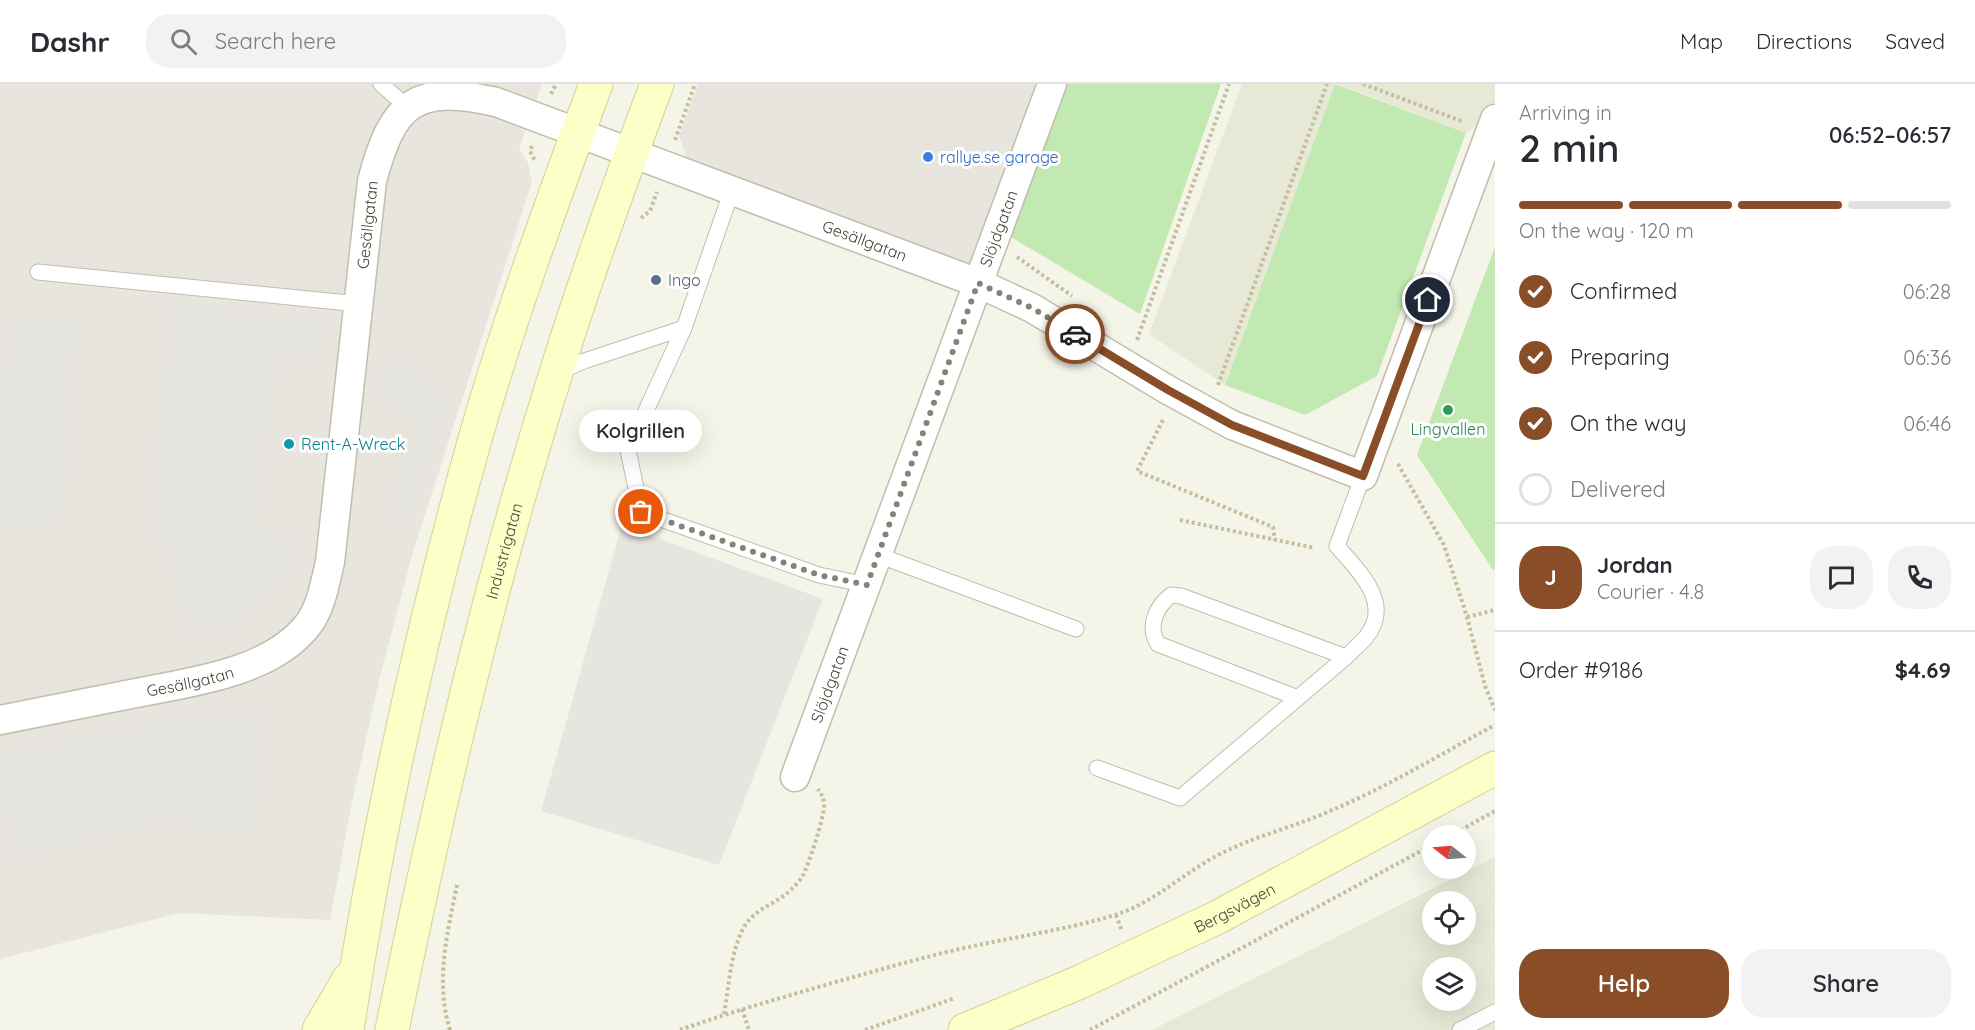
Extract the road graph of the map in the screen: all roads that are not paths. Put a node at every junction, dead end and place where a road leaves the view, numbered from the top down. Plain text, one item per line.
1 (381, 84) edge
2 (596, 84) edge
3 (657, 84) edge
4 (1052, 84) edge
5 (407, 107) junction
6 (1493, 125) edge
7 (578, 131) junction
8 (632, 152) junction
9 (732, 190) junction
10 (38, 272) dead end
11 (978, 283) junction
12 (359, 304) junction
13 (684, 328) junction
14 (556, 373) junction
15 (1363, 476) junction
16 (878, 555) junction
17 (867, 585) junction
18 (1076, 628) dead end
19 (1346, 657) junction
20 (1298, 698) junction
21 (0, 720) edge
22 (1097, 768) dead end
23 (1495, 768) edge
24 (795, 777) road end
25 (357, 965) junction
26 (1495, 1012) edge
27 (319, 1030) edge
28 (347, 1030) edge
29 (392, 1030) edge
30 (965, 1030) edge
31 (1460, 1030) edge

1 - 5 lane
2 - 7 main road
3 - 8 main road, Industrigatan
4 - 11 street, Slöjdgatan
5 - 7 street, Gesällgatan
5 - 12 street, Gesällgatan
6 - 15 street
7 - 8 street, Gesällgatan
7 - 25 main road
8 - 9 street, Gesällgatan
8 - 14 main road, Industrigatan
9 - 11 street, Gesällgatan
9 - 13 lane
10 - 12 lane
11 - 15 street, Gesällgatan
11 - 16 street, Slöjdgatan
12 - 21 street, Gesällgatan
13 - 14 lane
13 - 17 lane
14 - 29 main road, Industrigatan
15 - 19 lane
16 - 17 street, Slöjdgatan
16 - 18 lane
17 - 24 street, Slöjdgatan
19 - 20 lane
19 - 20 lane
20 - 22 lane
23 - 30 main road, Bergsvägen
25 - 27 main road
25 - 28 main road
26 - 31 lane

